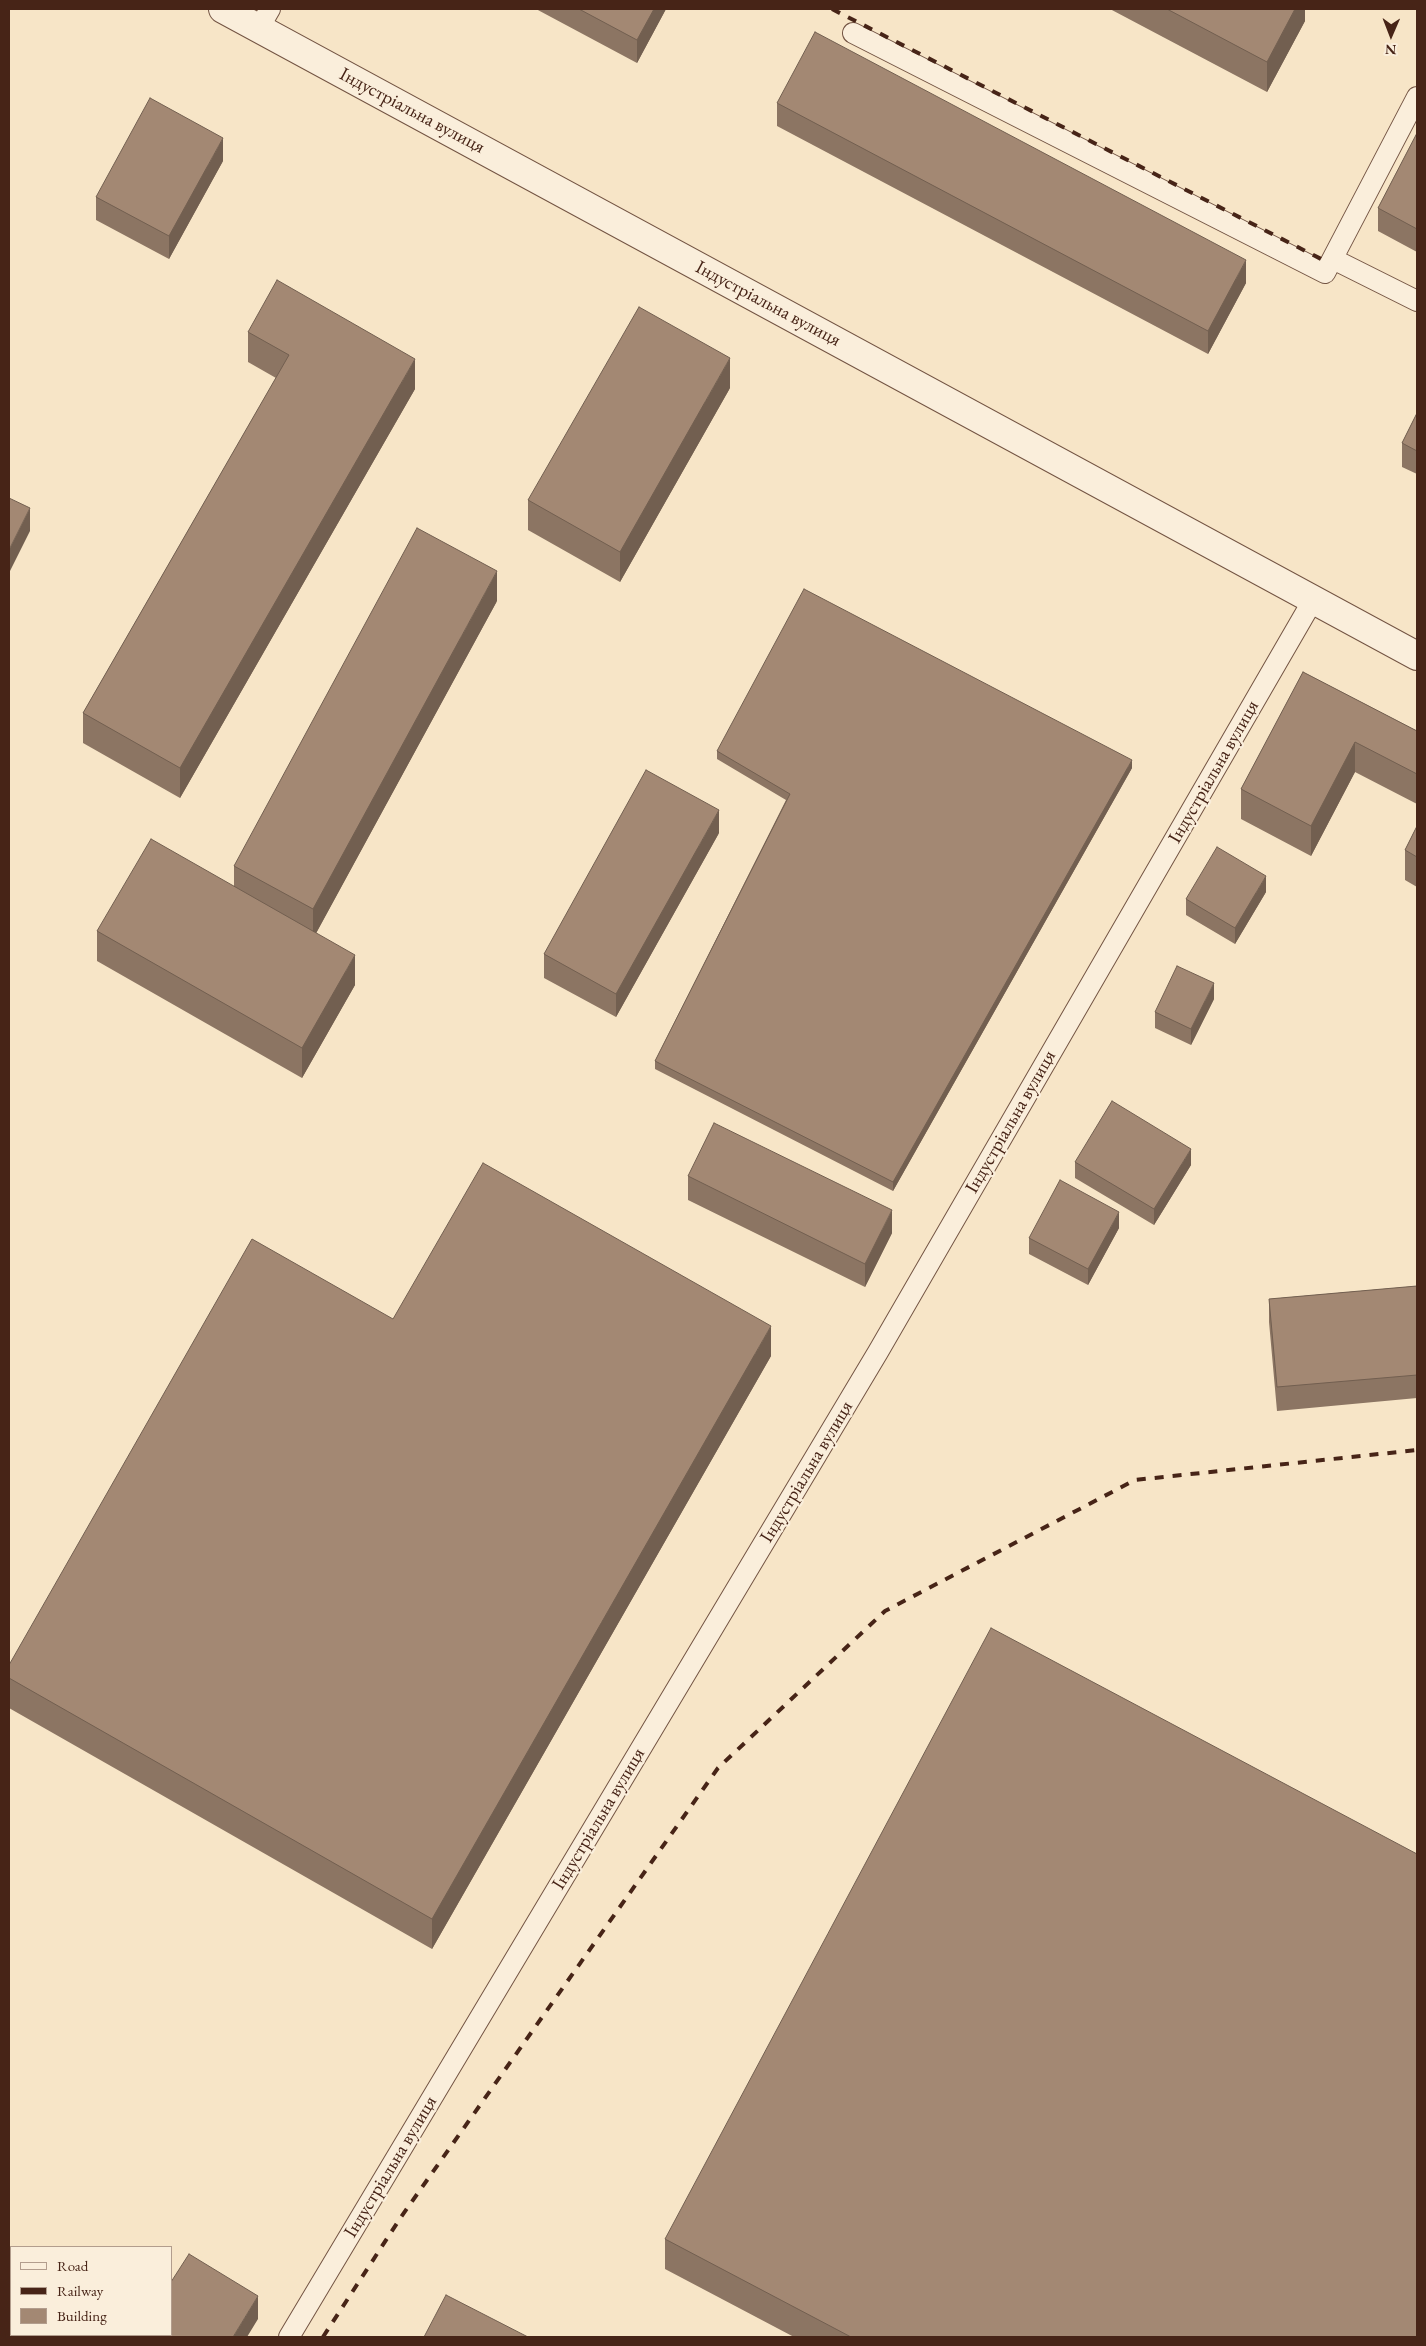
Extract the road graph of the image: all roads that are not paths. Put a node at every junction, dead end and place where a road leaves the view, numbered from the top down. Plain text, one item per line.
1 (223, 9) edge
2 (265, 19) edge
3 (853, 34) dead end
4 (1417, 97) edge
5 (1333, 259) junction
6 (1417, 301) edge
7 (1313, 600) junction
8 (1417, 656) edge
9 (289, 2337) edge

1 - 2 street, Індустріальна вулиця
2 - 7 street, Індустріальна вулиця
3 - 5 lane
4 - 5 lane
5 - 6 lane
7 - 8 street, Індустріальна вулиця
7 - 9 lane, Індустріальна вулиця

